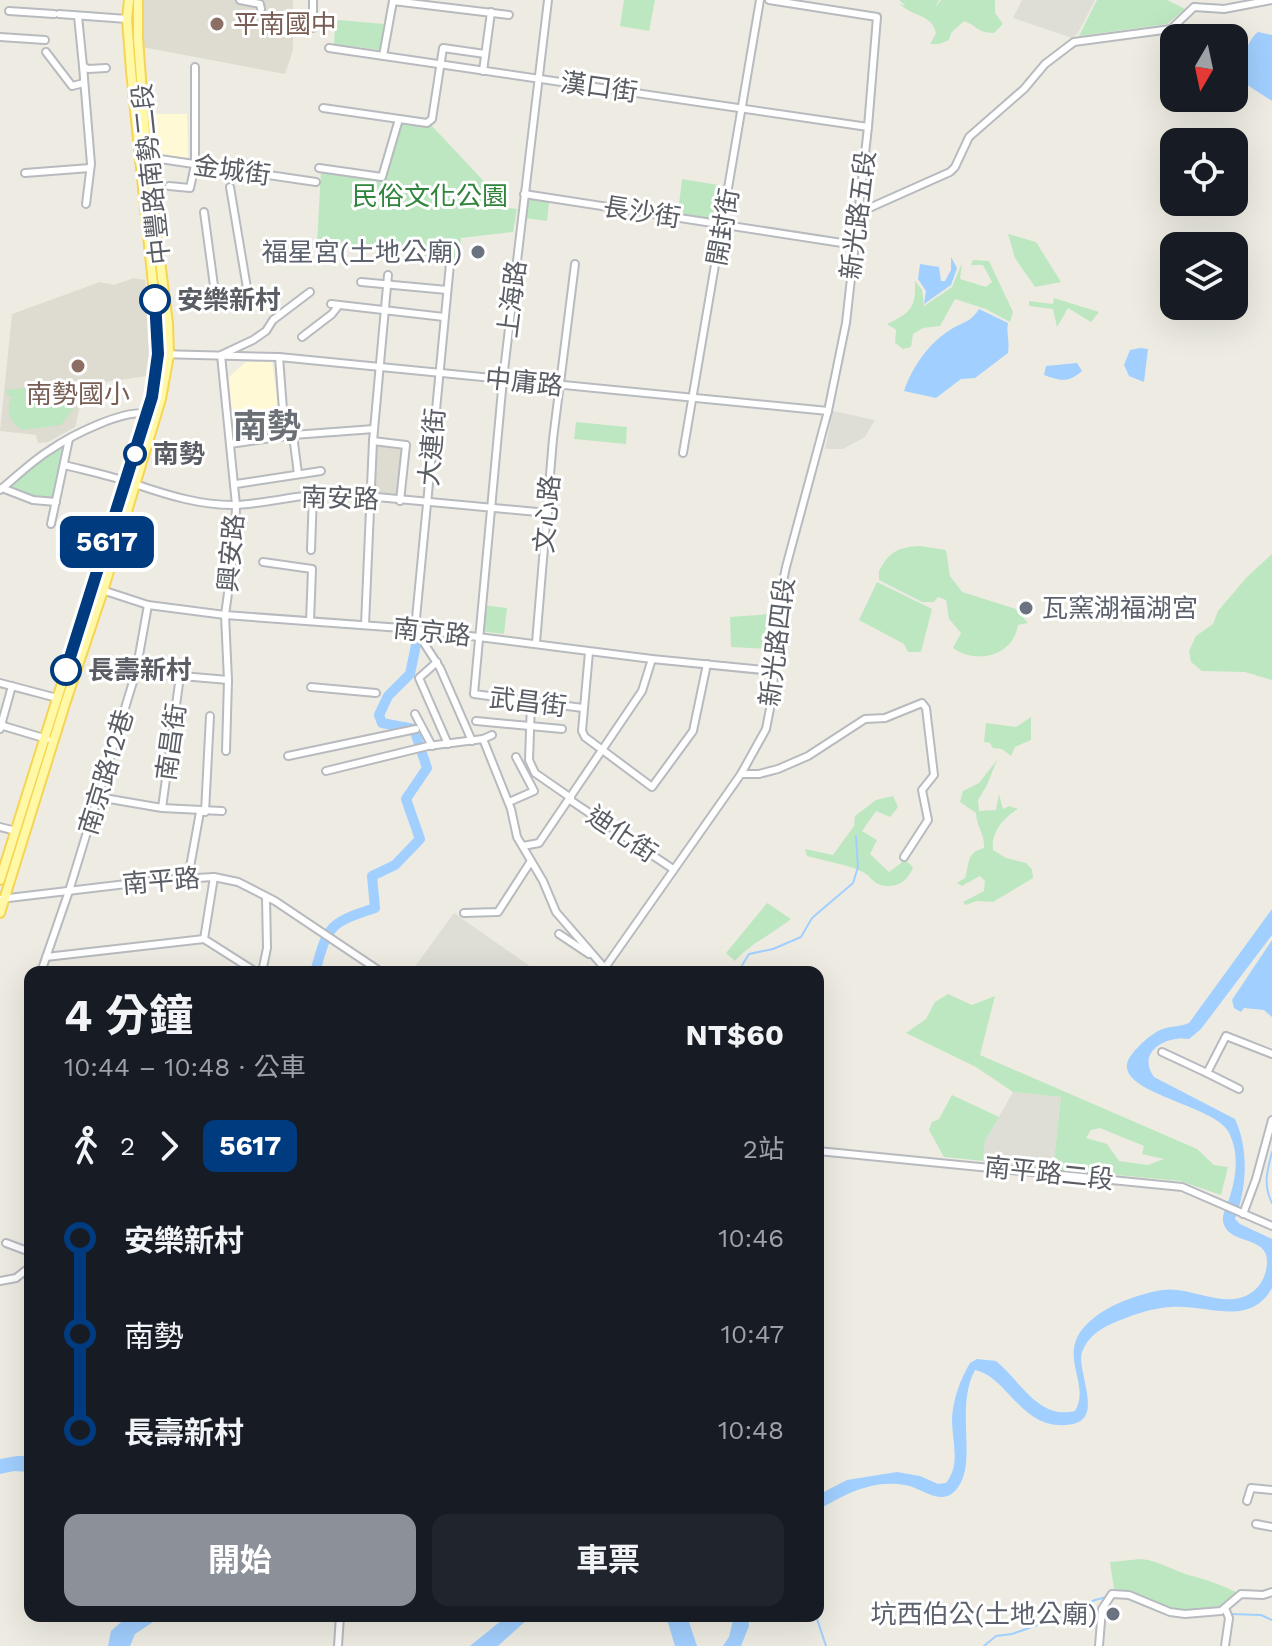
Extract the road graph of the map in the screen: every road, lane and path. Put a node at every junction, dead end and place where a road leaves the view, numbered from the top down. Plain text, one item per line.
1 (129, 0) edge
2 (138, 0) edge
3 (240, 0) edge
4 (313, 0) edge
5 (396, 0) edge
6 (548, 0) edge
7 (760, 0) edge
8 (769, 0) edge
9 (1272, 0) edge
10 (446, 3) edge
11 (261, 9) dead end
12 (9, 11) dead end
13 (491, 12) junction
14 (509, 15) dead end
15 (78, 16) junction
16 (127, 19) junction
17 (313, 28) dead end
18 (0, 37) edge
19 (45, 40) dead end
20 (329, 48) dead end
21 (46, 52) dead end
22 (485, 54) junction
23 (383, 56) junction
24 (439, 64) junction
25 (83, 66) junction
26 (195, 67) dead end
27 (106, 68) dead end
28 (483, 71) junction
29 (539, 79) junction
30 (84, 83) junction
31 (323, 108) dead end
32 (743, 108) junction
33 (399, 119) junction
34 (868, 127) junction
35 (147, 160) junction
36 (195, 165) junction
37 (90, 168) junction
38 (319, 168) dead end
39 (25, 173) dead end
40 (316, 182) dead end
41 (169, 186) dead end
42 (230, 187) dead end
43 (524, 194) junction
44 (86, 204) dead end
45 (204, 212) dead end
46 (858, 213) junction
47 (723, 225) junction
48 (855, 245) junction
49 (450, 264) dead end
50 (575, 264) dead end
51 (388, 275) dead end
52 (361, 282) dead end
53 (387, 284) junction
54 (447, 290) junction
55 (310, 292) dead end
56 (248, 294) dead end
57 (331, 304) dead end
58 (339, 305) junction
59 (217, 308) dead end
60 (385, 311) junction
61 (444, 317) junction
62 (302, 337) dead end
63 (158, 354) junction
64 (169, 355) junction
65 (221, 355) junction
66 (279, 357) junction
67 (380, 368) junction
68 (439, 373) junction
69 (503, 379) junction
70 (559, 385) junction
71 (694, 398) junction
72 (828, 411) junction
73 (151, 415) junction
74 (374, 429) junction
75 (289, 435) junction
76 (69, 439) junction
77 (373, 441) junction
78 (230, 444) junction
79 (683, 453) dead end
80 (64, 465) junction
81 (321, 471) dead end
82 (298, 474) junction
83 (130, 483) junction
84 (236, 484) junction
85 (1, 489) edge
86 (313, 494) junction
87 (371, 498) junction
88 (427, 500) junction
89 (400, 501) junction
90 (56, 502) junction
91 (236, 505) junction
92 (490, 508) junction
93 (548, 513) junction
94 (51, 524) dead end
95 (311, 550) dead end
96 (263, 562) dead end
97 (93, 587) junction
98 (103, 591) junction
99 (148, 605) junction
100 (225, 615) junction
101 (310, 621) junction
102 (365, 625) junction
103 (415, 629) junction
104 (479, 637) junction
105 (536, 643) junction
106 (589, 652) junction
107 (652, 659) junction
108 (437, 662) junction
109 (707, 664) junction
110 (773, 671) junction
111 (136, 672) junction
112 (180, 676) junction
113 (228, 680) junction
114 (0, 683) edge
115 (12, 686) junction
116 (311, 687) dead end
117 (376, 693) dead end
118 (474, 694) joint
119 (57, 698) junction
120 (531, 703) junction
121 (583, 708) junction
122 (415, 714) dead end
123 (210, 716) dead end
124 (476, 721) dead end
125 (0, 727) edge
126 (529, 727) junction
127 (416, 729) dead end
128 (562, 729) dead end
129 (492, 735) dead end
130 (483, 739) junction
131 (50, 740) junction
132 (472, 741) junction
133 (448, 744) junction
134 (430, 746) junction
135 (226, 751) dead end
136 (603, 751) junction
137 (288, 756) dead end
138 (516, 757) dead end
139 (326, 771) dead end
140 (741, 774) junction
141 (98, 797) junction
142 (571, 799) junction
143 (509, 802) junction
144 (162, 808) junction
145 (222, 811) dead end
146 (202, 812) junction
147 (0, 827) edge
148 (16, 831) junction
149 (523, 846) junction
150 (904, 857) dead end
151 (531, 861) junction
152 (673, 869) junction
153 (214, 877) junction
154 (188, 878) junction
155 (0, 880) edge
156 (69, 891) junction
157 (266, 897) junction
158 (2, 899) edge
159 (0, 913) edge
160 (464, 913) dead end
161 (559, 934) dead end
162 (204, 939) junction
163 (46, 957) junction
164 (597, 958) junction
165 (43, 966) edge
166 (249, 966) edge
167 (261, 966) edge
168 (372, 966) edge
169 (602, 966) edge
170 (608, 966) edge
171 (1162, 1052) dead end
172 (1272, 1054) edge
173 (1207, 1073) junction
174 (1239, 1089) dead end
175 (1272, 1120) edge
176 (824, 1152) edge
177 (1241, 1213) junction
178 (1272, 1226) edge
179 (6, 1243) dead end
180 (24, 1250) edge
181 (24, 1272) edge
182 (0, 1281) edge
183 (1272, 1490) edge
184 (1247, 1501) dead end
185 (1256, 1524) dead end
186 (1272, 1527) edge
187 (1272, 1592) edge
188 (1227, 1612) junction
189 (340, 1622) edge
190 (338, 1646) edge
191 (1099, 1646) edge
192 (1225, 1646) edge

1 - 16 main road, 中豐路南勢二段
2 - 35 main road, 中豐路南勢二段
3 - 11 street
4 - 17 street
5 - 10 street
5 - 23 street
6 - 29 street, 上海路
7 - 32 street, 開封街
8 - 34 street, 新光路五段
9 - 46 street
10 - 13 street
12 - 15 street
13 - 14 street
13 - 22 street
15 - 16 street
15 - 25 street
16 - 63 main road, 中豐路南勢二段
18 - 19 street
20 - 23 street, 漢口街
21 - 30 street
22 - 24 street
22 - 28 street
23 - 24 street, 漢口街
24 - 28 street, 漢口街
24 - 33 street
25 - 27 street
25 - 30 street
26 - 36 street
28 - 29 street, 漢口街
29 - 32 street, 漢口街
29 - 43 street, 上海路
30 - 37 street
31 - 33 street
32 - 34 street, 漢口街
32 - 47 street, 開封街
33 - 38 street
34 - 46 street, 新光路五段
35 - 36 street, 金城街
35 - 64 main road, 中豐路南勢二段
36 - 40 street, 金城街
36 - 41 street
37 - 39 street
37 - 44 street
42 - 56 street
43 - 47 street, 長沙街
43 - 69 street, 上海路
45 - 59 street
46 - 48 street, 新光路五段
47 - 48 street, 長沙街
47 - 71 street, 開封街
48 - 72 street, 新光路五段
49 - 54 street, 大連街
50 - 70 street, 文心路
51 - 53 street
52 - 53 street
53 - 54 street
53 - 60 street
54 - 61 street, 大連街
55 - 65 street, 中庸路
57 - 58 street
58 - 60 street
58 - 62 street
60 - 61 street
60 - 67 street
61 - 68 street, 大連街
63 - 64 street, 中庸路
63 - 73 main road, 中豐路南勢二段
64 - 65 street, 中庸路
64 - 73 main road, 中豐路南勢二段
65 - 66 street, 中庸路
65 - 78 street, 興安路
66 - 67 street, 中庸路
66 - 75 street
67 - 68 street, 中庸路
67 - 74 street
68 - 69 street, 中庸路
68 - 88 street, 大連街
69 - 70 street, 中庸路
69 - 92 street, 上海路
70 - 71 street, 中庸路
70 - 93 street, 文心路
71 - 72 street, 中庸路
71 - 79 street, 開封街
72 - 110 street, 新光路四段
73 - 76 street
73 - 83 main road, 中豐路南勢二段
74 - 75 street
74 - 77 street
75 - 78 street
75 - 82 street
76 - 80 street
76 - 85 street
77 - 87 street
77 - 89 street
78 - 84 street, 興安路
80 - 83 street, 南安路
80 - 90 street
81 - 82 street
82 - 84 street
83 - 91 street, 南安路
83 - 97 main road, 中豐路南勢二段
83 - 98 main road, 中豐路南勢二段
84 - 91 street, 興安路
85 - 90 street
86 - 87 street, 南安路
86 - 91 street, 南安路
86 - 95 street
87 - 89 street, 南安路
87 - 102 street
88 - 89 street, 南安路
88 - 92 street, 南安路
88 - 103 street, 大連街
90 - 94 street
91 - 100 street, 興安路
92 - 93 street, 南安路
92 - 104 street, 上海路
93 - 105 street, 文心路
96 - 101 street
97 - 98 street, 南京路
97 - 119 main road, 中豐路南勢二段
98 - 99 street, 南京路
98 - 131 main road, 中豐路南勢二段
99 - 100 street, 南京路
99 - 111 street, 南京路12巷
100 - 101 street, 南京路
100 - 113 street, 興安路
101 - 102 street, 南京路
102 - 103 street, 南京路
103 - 104 street, 南京路
103 - 108 street
104 - 105 street, 南京路
104 - 118 street, 上海路
105 - 106 street, 南京路
106 - 107 street, 南京路
106 - 121 street
107 - 109 street, 南京路
107 - 136 street
108 - 132 street
108 - 133 street
109 - 110 street, 南京路
109 - 136 street
110 - 140 street, 新光路四段
111 - 112 street
111 - 141 street, 南京路12巷
112 - 113 street
112 - 144 street, 南昌街
113 - 135 street, 興安路
114 - 115 street
115 - 119 street
115 - 125 street
116 - 117 street
118 - 120 street, 武昌街
119 - 131 main road, 中豐路南勢二段
120 - 121 street, 武昌街
120 - 126 street, 迪化街
121 - 136 street
122 - 134 street
123 - 146 street
124 - 126 street
125 - 131 street
126 - 128 street
126 - 142 street, 迪化街
127 - 137 street
129 - 130 street
130 - 132 street
130 - 143 street
131 - 148 main road, 中豐路南勢二段
131 - 158 main road, 中豐路南勢二段
132 - 133 street
133 - 134 street
134 - 139 street
136 - 142 street
138 - 143 street
140 - 150 street
140 - 152 street, 新光路四段
141 - 144 street
141 - 156 street, 南京路12巷
142 - 149 street
142 - 152 street, 迪化街
143 - 149 street
144 - 146 street
145 - 146 street
146 - 154 street
147 - 148 street
148 - 155 main road, 中豐路南勢二段
149 - 151 street
151 - 160 street
151 - 164 street
152 - 170 street, 新光路四段
153 - 154 street, 南平路
153 - 157 street, 南平路
153 - 162 street
154 - 156 street, 南平路
156 - 158 street, 南平路
156 - 163 street, 南京路12巷
157 - 167 street
157 - 168 street, 南平路
158 - 159 main road, 中豐路南勢二段
161 - 164 street
162 - 163 street
162 - 166 street
163 - 165 street, 南京路12巷
164 - 169 street
171 - 173 street
172 - 173 street
173 - 174 street
175 - 177 street
176 - 177 street, 南平路二段
177 - 178 street, 南平路二段
179 - 180 street
181 - 182 street
183 - 184 street
185 - 186 street
187 - 188 street
188 - 191 street
188 - 192 street
189 - 190 street

